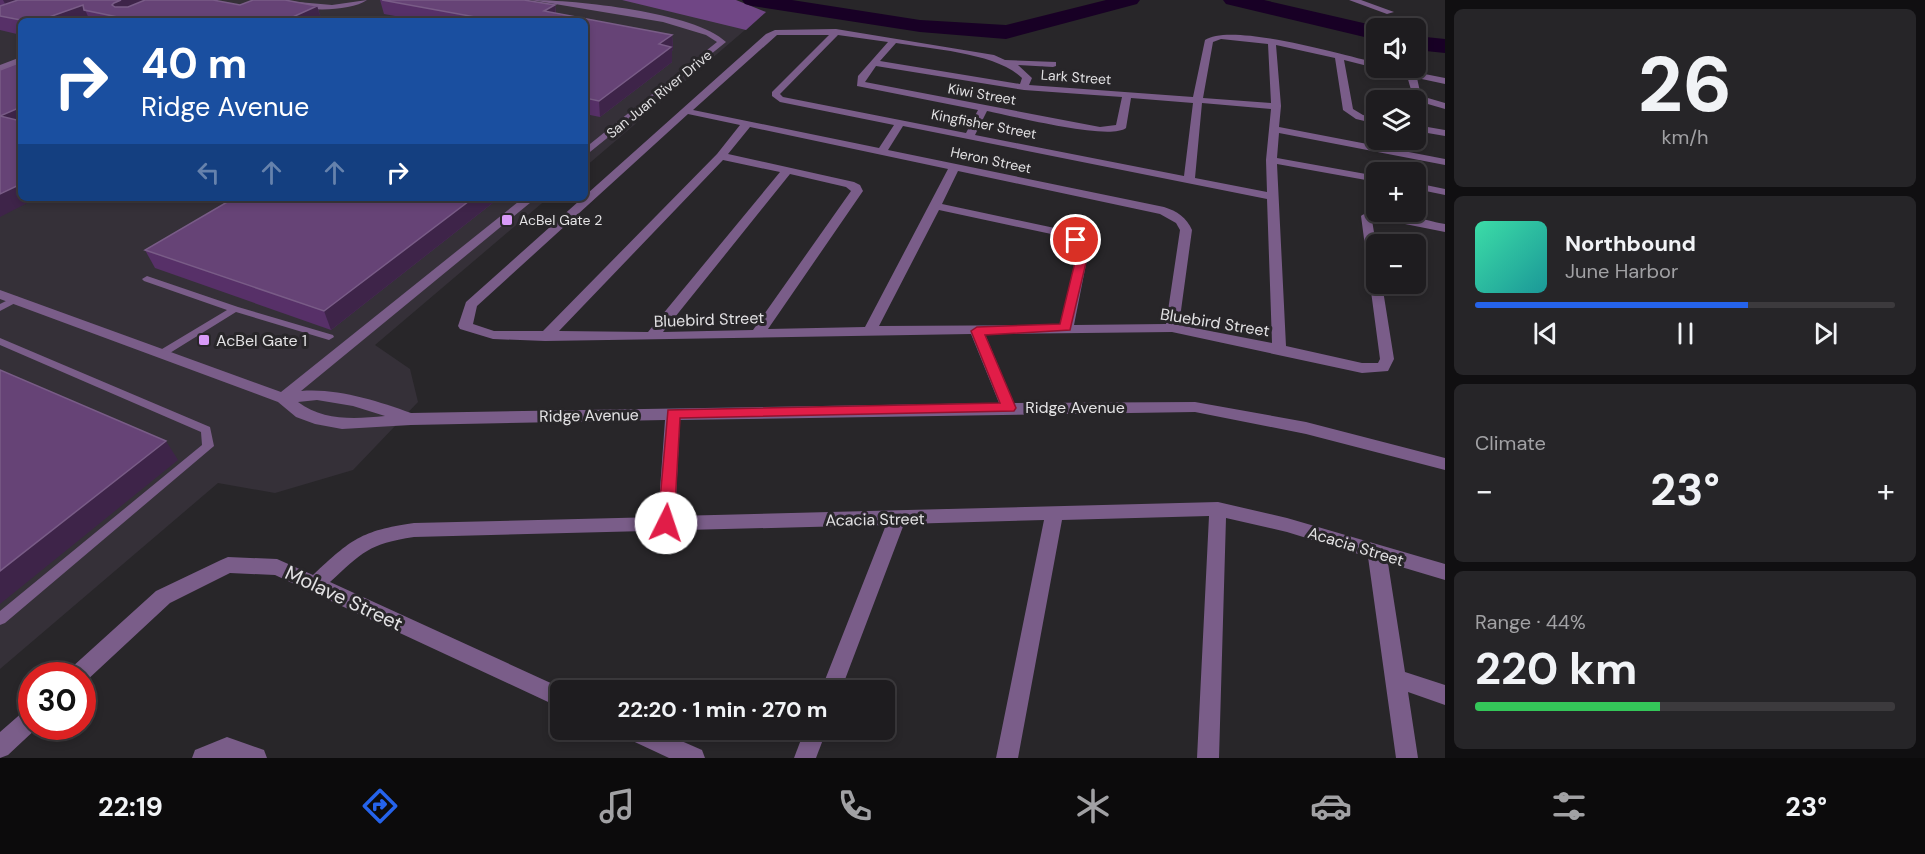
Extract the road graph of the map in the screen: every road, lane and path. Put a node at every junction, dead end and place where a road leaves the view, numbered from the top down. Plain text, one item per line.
1 (279, 0) edge
2 (363, 0) edge
3 (535, 0) edge
4 (1353, 0) edge
5 (1390, 12) dead end
6 (836, 32) junction
7 (894, 40) junction
8 (1272, 42) junction
9 (1339, 57) junction
10 (18, 61) edge
11 (1007, 62) junction
12 (876, 63) junction
13 (1366, 63) edge
14 (1053, 64) dead end
15 (0, 68) edge
16 (1426, 77) edge
17 (1413, 78) edge
18 (1445, 81) edge
19 (1024, 87) junction
20 (1127, 94) junction
21 (1198, 98) junction
22 (1276, 106) junction
23 (1445, 106) edge
24 (984, 108) junction
25 (686, 111) junction
26 (1366, 118) edge
27 (900, 123) junction
28 (747, 124) junction
29 (1273, 129) junction
30 (1426, 129) edge
31 (1445, 132) edge
32 (969, 136) junction
33 (588, 151) edge
34 (881, 153) junction
35 (721, 156) junction
36 (1271, 160) junction
37 (1445, 162) edge
38 (955, 167) junction
39 (788, 170) junction
40 (1366, 177) edge
41 (1189, 180) junction
42 (1426, 188) edge
43 (1445, 192) edge
44 (1274, 197) junction
45 (588, 199) edge
46 (526, 201) edge
47 (586, 201) edge
48 (936, 206) junction
49 (1445, 228) edge
50 (147, 279) dead end
51 (0, 294) edge
52 (16, 299) junction
53 (0, 308) edge
54 (235, 309) junction
55 (1066, 328) junction
56 (1172, 328) junction
57 (870, 331) junction
58 (977, 331) junction
59 (758, 333) junction
60 (329, 337) dead end
61 (545, 337) junction
62 (652, 338) junction
63 (0, 341) edge
64 (1279, 349) junction
65 (161, 354) junction
66 (283, 398) junction
67 (1009, 408) junction
68 (673, 413) junction
69 (411, 419) junction
70 (1445, 464) edge
71 (1218, 509) junction
72 (1054, 513) junction
73 (897, 519) junction
74 (666, 523) junction
75 (1377, 552) junction
76 (1445, 572) edge
77 (314, 585) junction
78 (0, 619) edge
79 (92, 662) edge
80 (1397, 679) junction
81 (835, 680) edge
82 (550, 693) edge
83 (1445, 695) edge
84 (18, 731) edge
85 (654, 740) edge
86 (812, 740) edge
87 (0, 747) edge
88 (203, 758) edge
89 (256, 758) edge
90 (694, 758) edge
91 (805, 758) edge
92 (1007, 758) edge
93 (1208, 758) edge
94 (1407, 758) edge

1 - 2 street
3 - 33 street, San Juan River Drive
4 - 5 street
6 - 7 street, Bluebird Street
6 - 25 street, Bluebird Street
6 - 27 street, Kingfisher Street
7 - 11 street, Bluebird Street
7 - 12 street, Kiwi Street
8 - 9 street
8 - 21 street
8 - 22 street
9 - 13 street
9 - 26 street
10 - 15 street
11 - 14 street, Bluebird Street
11 - 19 street
12 - 19 street, Lark Street
12 - 24 street, Kiwi Street
16 - 18 street
17 - 23 street
19 - 20 street, Lark Street
20 - 21 street, Lark Street
20 - 24 street, Kiwi Street
21 - 22 street, Lark Street
21 - 41 street
22 - 29 street
24 - 32 street
25 - 28 street, Heron Street
25 - 45 street, Bluebird Street
27 - 32 street, Kingfisher Street
27 - 34 street
28 - 34 street, Heron Street
28 - 35 street
29 - 36 street
29 - 37 street
30 - 31 street
32 - 41 street, Kingfisher Street
34 - 38 street, Heron Street
35 - 39 street
35 - 61 street
36 - 40 street
36 - 44 street
38 - 48 street
38 - 56 street, Heron Street
39 - 59 street
39 - 62 street
41 - 44 street, Kingfisher Street
42 - 43 street
44 - 64 street
46 - 66 street
47 - 61 street, Bluebird Street
48 - 55 street
48 - 57 street
49 - 64 street, Bluebird Street
50 - 54 lane
51 - 52 street
52 - 53 lane
52 - 65 street
54 - 60 lane
54 - 65 lane
55 - 56 street, Bluebird Street
55 - 58 street, Bluebird Street
56 - 64 street, Bluebird Street
57 - 58 street, Bluebird Street
57 - 59 street, Bluebird Street
58 - 67 street
59 - 62 street, Bluebird Street
61 - 62 street, Bluebird Street
63 - 78 lane
65 - 66 street
66 - 69 street
66 - 69 street
67 - 68 street, Ridge Avenue
67 - 70 street, Ridge Avenue
68 - 69 street, Ridge Avenue
68 - 74 street
71 - 72 street, Acacia Street
71 - 75 street, Acacia Street
71 - 93 street
72 - 73 street, Acacia Street
72 - 92 street
73 - 74 street, Acacia Street
73 - 81 street
74 - 77 street, Acacia Street
75 - 76 street, Acacia Street
75 - 80 street
77 - 79 street, Molave Street
77 - 82 street, Molave Street
80 - 83 street
80 - 94 street
84 - 87 street
85 - 90 street
86 - 91 street
88 - 89 street

